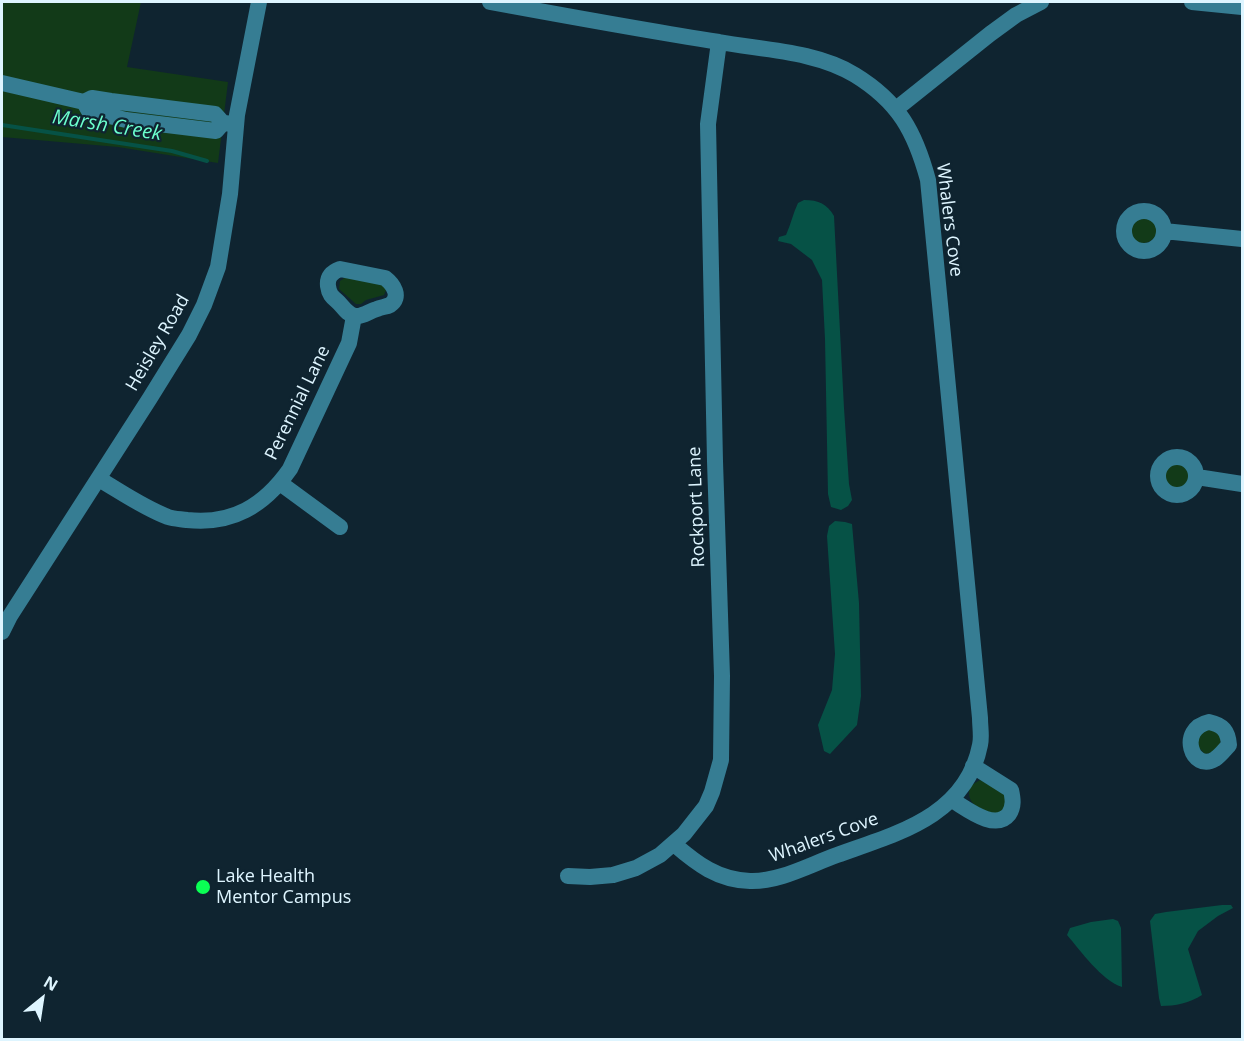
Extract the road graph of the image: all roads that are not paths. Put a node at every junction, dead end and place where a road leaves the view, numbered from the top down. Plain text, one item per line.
1 (259, 2) edge
2 (490, 2) edge
3 (1041, 2) edge
4 (1192, 2) edge
5 (550, 7) edge
6 (1242, 7) edge
7 (719, 42) junction
8 (2, 82) edge
9 (896, 109) junction
10 (230, 124) junction
11 (1164, 231) dead end
12 (1242, 238) edge
13 (354, 316) dead end
14 (1197, 477) dead end
15 (99, 479) junction
16 (280, 483) junction
17 (1242, 483) edge
18 (340, 527) dead end
19 (2, 632) edge
20 (973, 766) junction
21 (952, 800) junction
22 (674, 844) junction
23 (568, 876) dead end

1 - 10 street, Heisley Road
2 - 5 street, Whalers Cove
3 - 9 street
4 - 6 street
5 - 7 street, Whalers Cove
7 - 9 street, Whalers Cove
7 - 22 street, Rockport Lane
8 - 10 street
9 - 20 street, Whalers Cove
10 - 15 street, Heisley Road
11 - 12 street
13 - 16 street, Perennial Lane
14 - 17 street
15 - 16 street, Perennial Lane
15 - 19 street, Heisley Road
16 - 18 street
20 - 21 street, Whalers Cove
20 - 21 street
21 - 22 street, Whalers Cove
22 - 23 street, Rockport Lane

